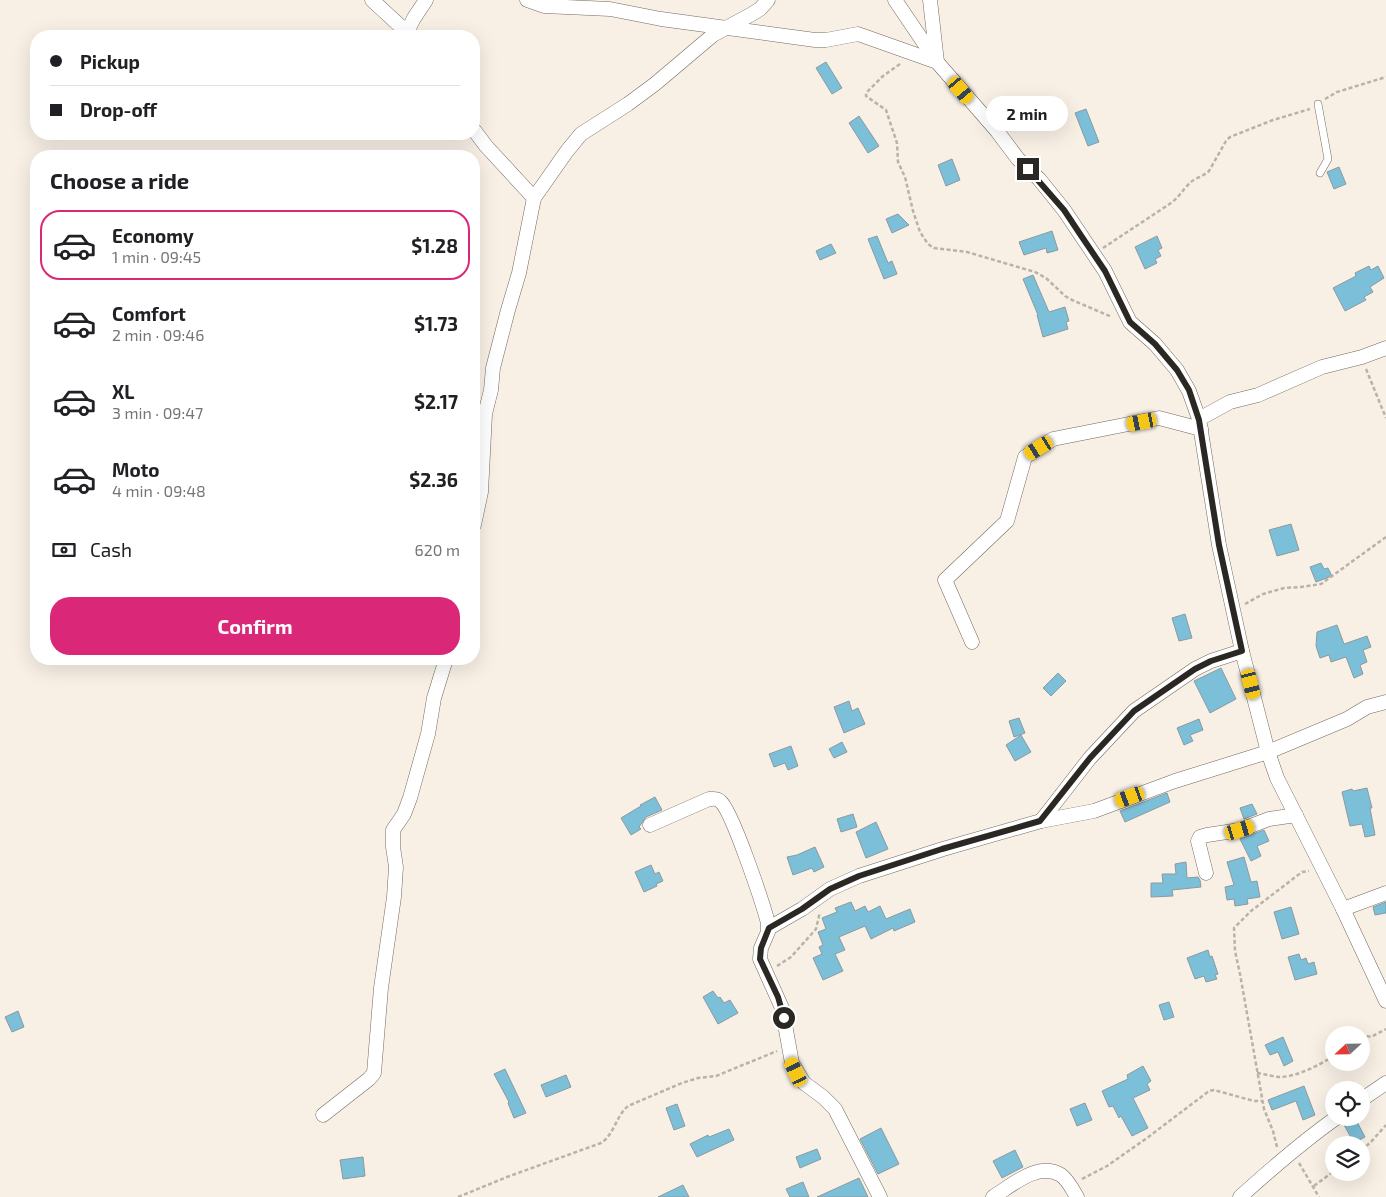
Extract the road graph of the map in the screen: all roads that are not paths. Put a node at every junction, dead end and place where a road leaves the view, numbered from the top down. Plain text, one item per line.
1 (372, 0) edge
2 (426, 0) edge
3 (527, 0) edge
4 (768, 0) edge
5 (895, 0) edge
6 (930, 0) edge
7 (729, 27) junction
8 (405, 30) edge
9 (410, 30) edge
10 (937, 62) junction
11 (1318, 104) road end
12 (480, 138) edge
13 (1320, 173) dead end
14 (534, 198) junction
15 (1386, 348) edge
16 (1200, 424) junction
17 (480, 497) edge
18 (972, 642) dead end
19 (1242, 651) junction
20 (444, 665) edge
21 (1386, 702) edge
22 (1268, 752) junction
23 (1296, 815) junction
24 (1040, 821) junction
25 (650, 825) dead end
26 (1206, 873) dead end
27 (1386, 893) edge
28 (1342, 909) junction
29 (769, 928) junction
30 (1386, 1001) edge
31 (1386, 1083) edge
32 (1370, 1094) edge
33 (323, 1115) dead end
34 (1325, 1124) edge
35 (1073, 1191) edge
36 (880, 1197) edge
37 (993, 1197) edge
38 (1240, 1197) edge

1 - 8 street
2 - 9 street
3 - 7 street
4 - 7 street
5 - 10 street
6 - 10 street
7 - 10 street
7 - 14 street
10 - 16 street
11 - 13 lane
12 - 14 street
14 - 17 street
15 - 16 street
16 - 18 street
16 - 19 street
19 - 22 street
19 - 24 street
20 - 33 street
21 - 22 street
22 - 23 street
22 - 24 street
23 - 26 street
23 - 28 street
24 - 29 street
25 - 29 street
27 - 28 street
28 - 30 street
29 - 36 street
31 - 32 street
34 - 38 street
35 - 37 street

